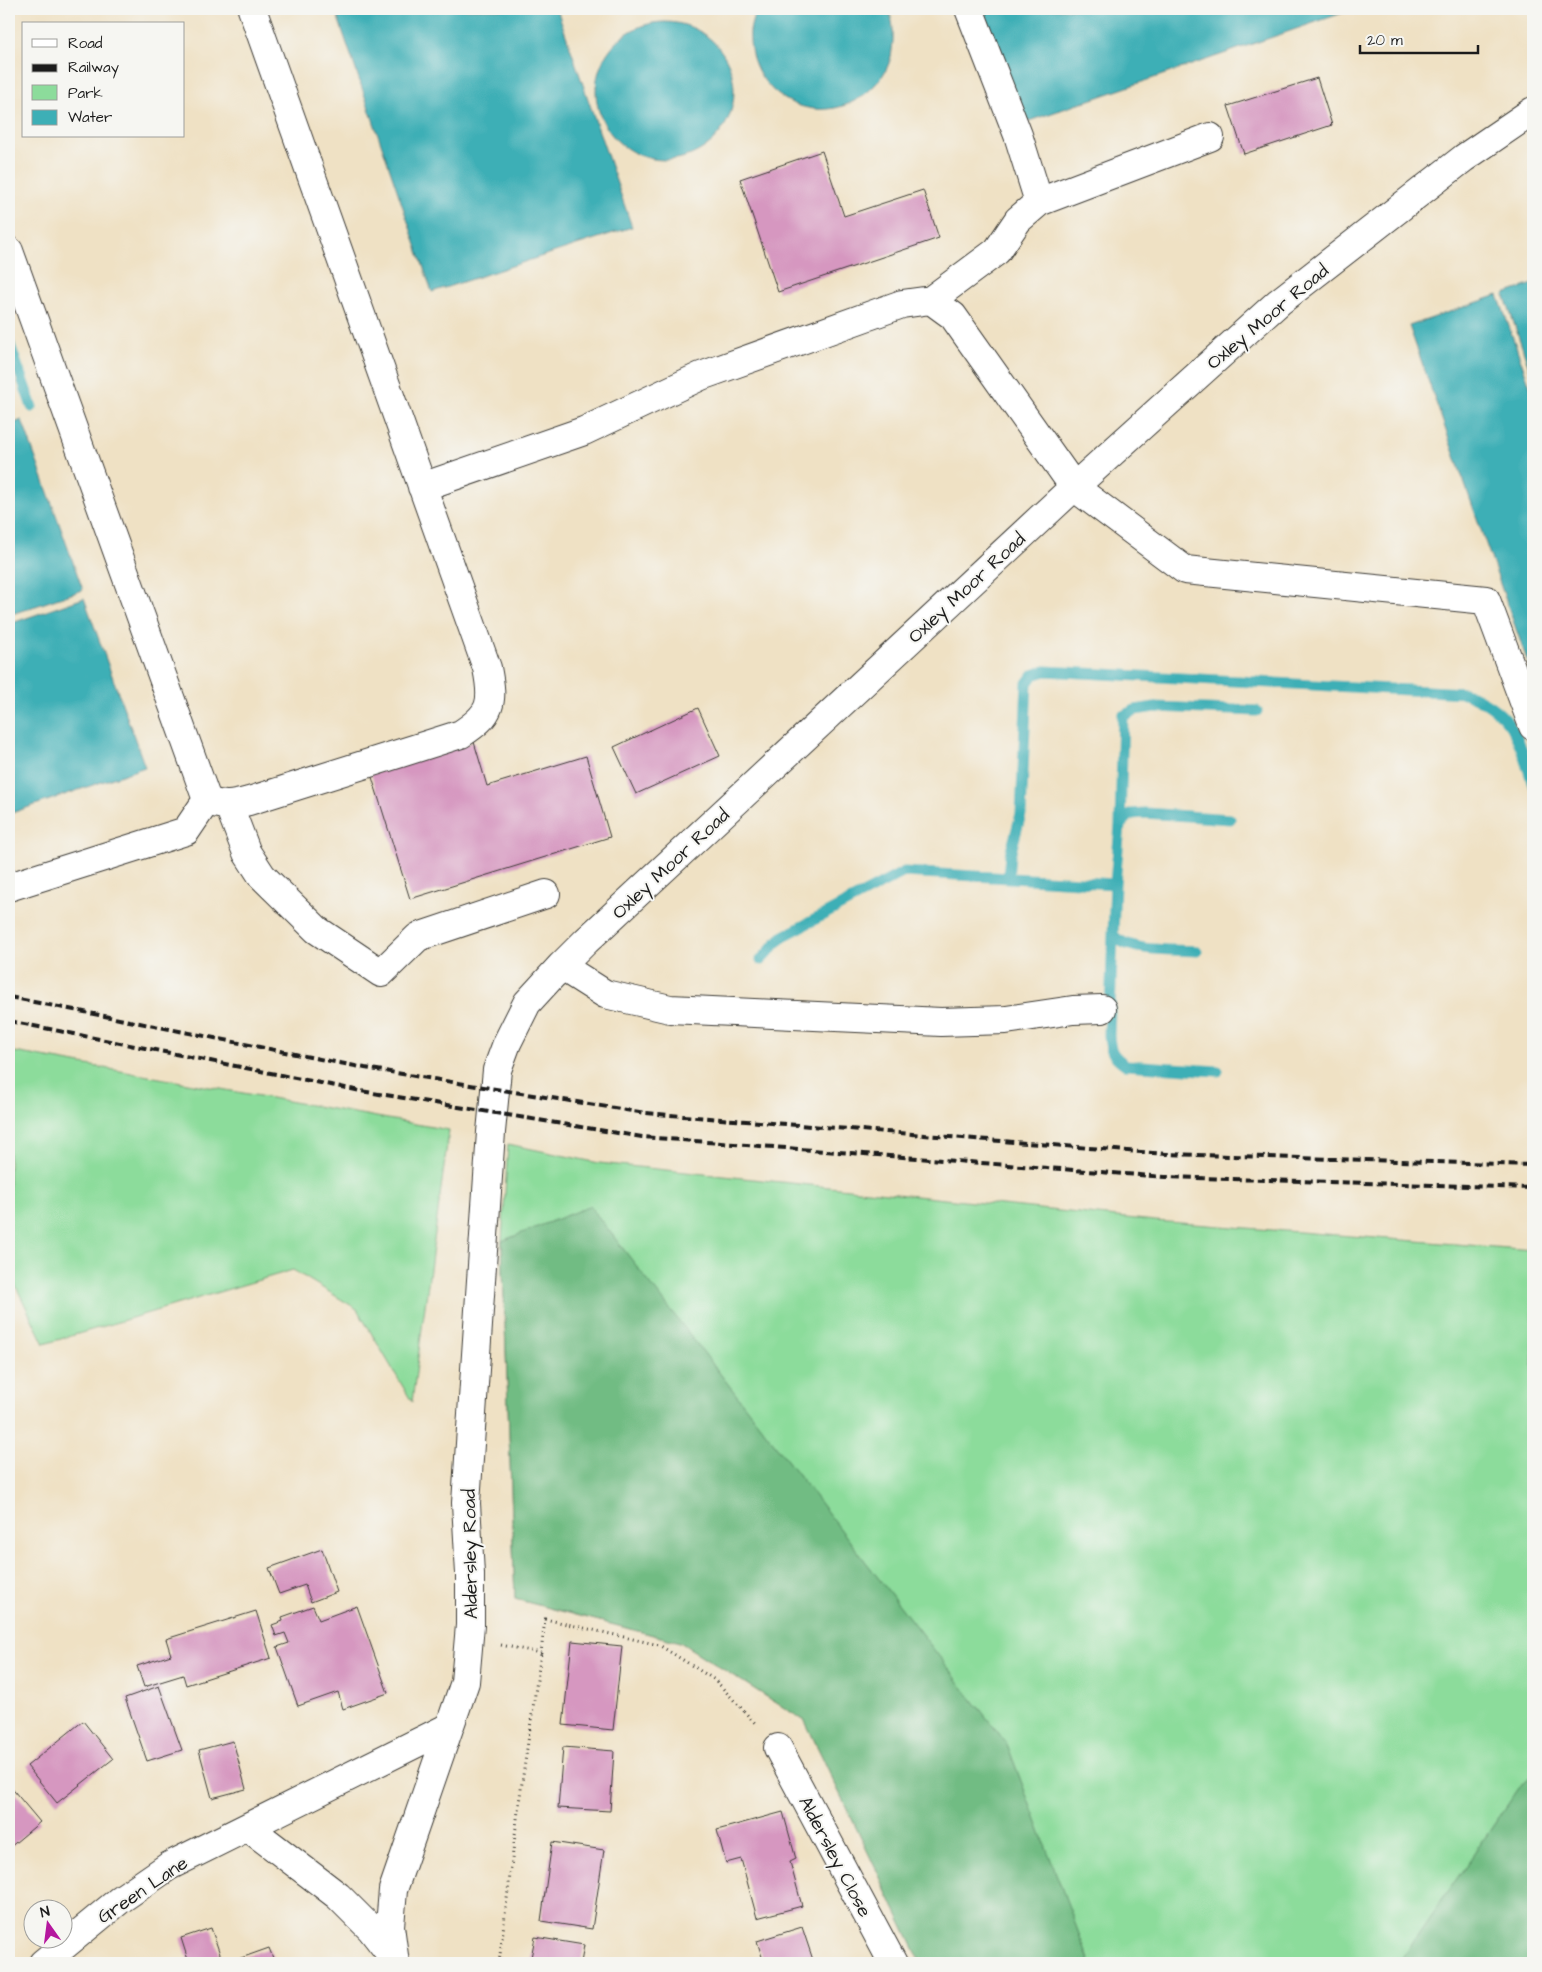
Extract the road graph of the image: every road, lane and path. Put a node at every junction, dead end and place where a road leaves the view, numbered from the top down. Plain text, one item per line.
1 (252, 9) edge
2 (969, 9) edge
3 (1533, 112) edge
4 (1210, 137) dead end
5 (1039, 202) junction
6 (9, 251) edge
7 (932, 300) junction
8 (422, 487) junction
9 (1074, 487) junction
10 (1533, 726) edge
11 (218, 803) junction
12 (9, 887) edge
13 (546, 894) dead end
14 (561, 966) junction
15 (1102, 1009) dead end
16 (491, 1132) joint
17 (469, 1638) junction
18 (541, 1653) junction
19 (449, 1727) junction
20 (778, 1748) joint
21 (250, 1828) junction
22 (394, 1960) edge
23 (43, 1963) edge
24 (500, 1963) edge
25 (893, 1963) edge

1 - 8 street
2 - 5 street
3 - 9 street, Oxley Moor Road
4 - 5 street
5 - 7 street
6 - 11 street
7 - 8 street
7 - 9 street
8 - 11 street
9 - 10 street
9 - 14 street, Oxley Moor Road
11 - 12 street
11 - 13 street
14 - 15 street
14 - 16 street, Oxley Moor Road
16 - 17 street, Aldersley Road
17 - 18 path
17 - 19 street, Aldersley Road
18 - 20 path
18 - 24 path
19 - 21 street, Green Lane
19 - 22 street, Aldersley Road
20 - 25 street, Aldersley Close
21 - 22 street
21 - 23 street, Green Lane

